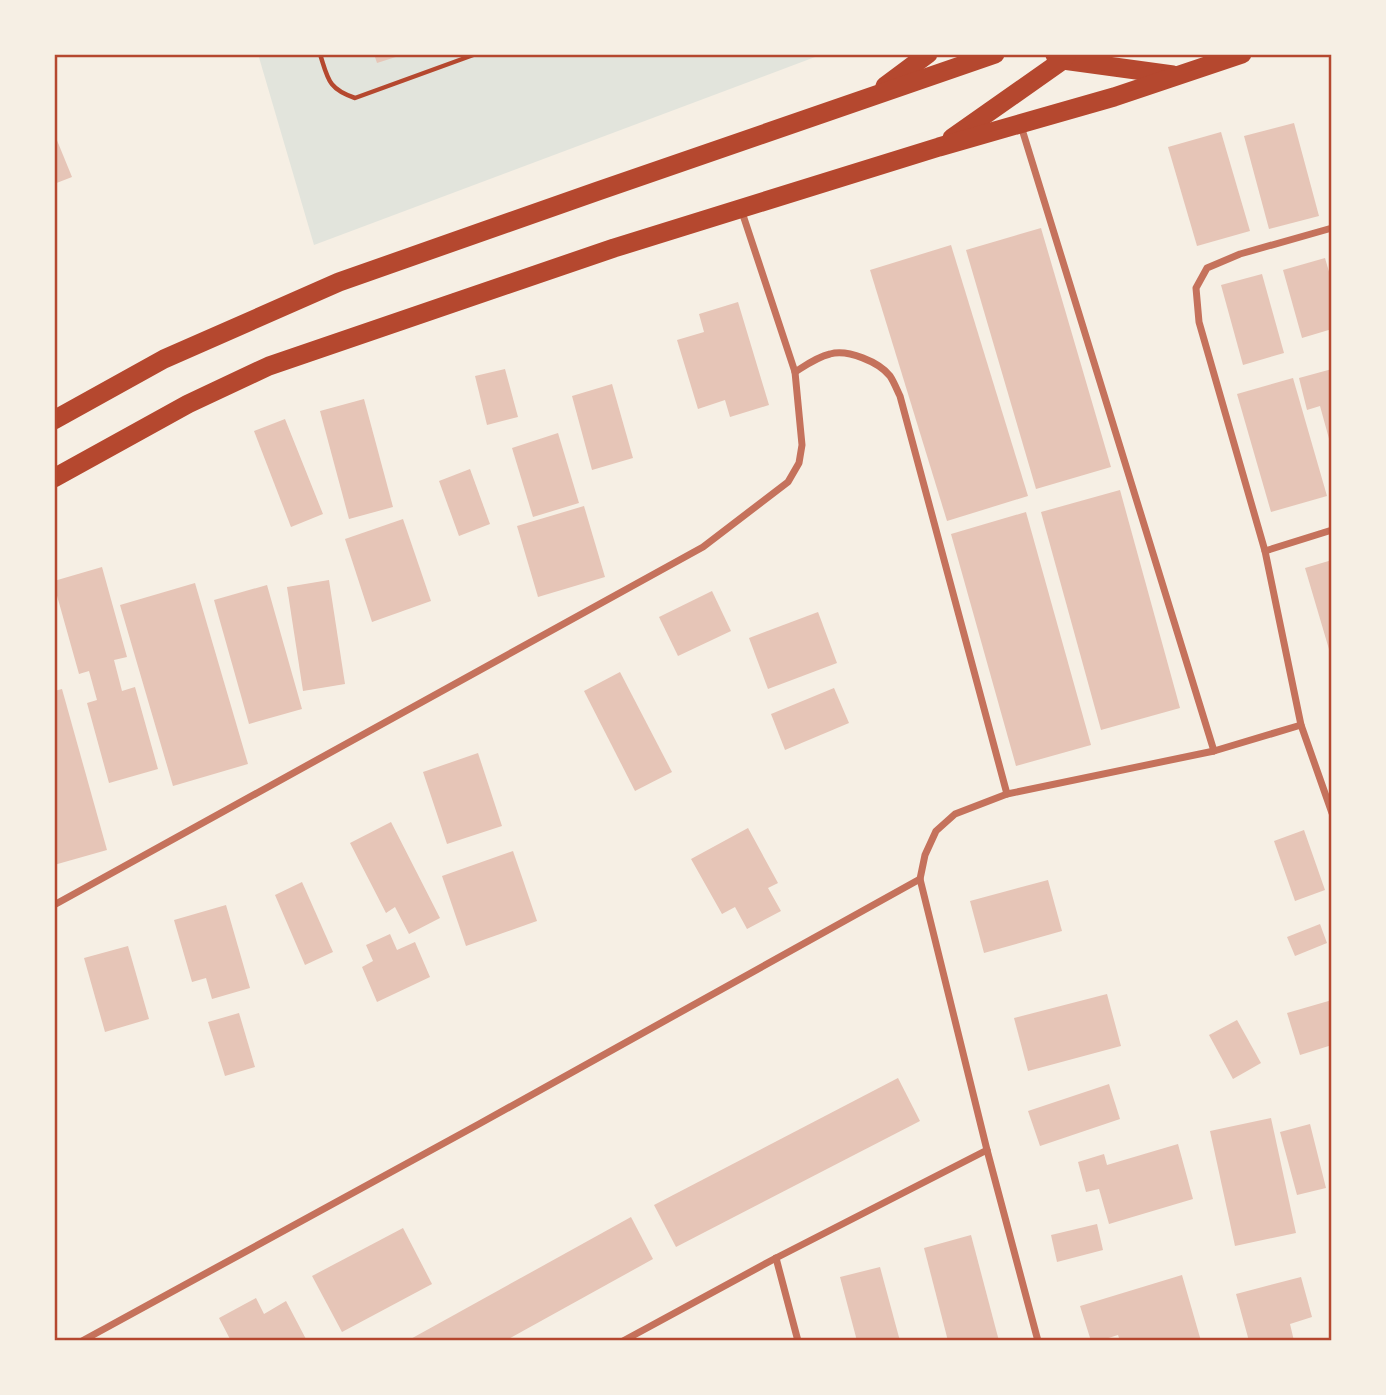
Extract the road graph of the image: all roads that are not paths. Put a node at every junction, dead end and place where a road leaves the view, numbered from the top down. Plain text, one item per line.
1 (928, 54) edge
2 (995, 54) edge
3 (1241, 54) edge
4 (1061, 56) edge
5 (1178, 76) junction
6 (867, 99) junction
7 (1020, 125) junction
8 (939, 147) junction
9 (741, 208) junction
10 (1332, 228) edge
11 (795, 372) junction
12 (54, 421) edge
13 (54, 478) edge
14 (1332, 530) edge
15 (1265, 551) junction
16 (1301, 725) junction
17 (1214, 751) junction
18 (1007, 794) junction
19 (1332, 813) edge
20 (920, 879) junction
21 (54, 905) edge
22 (987, 1150) junction
23 (776, 1258) junction
24 (82, 1341) edge
25 (623, 1341) edge
26 (798, 1341) edge
27 (1038, 1341) edge

1 - 6 highway
2 - 6 highway
3 - 5 highway
4 - 5 highway
4 - 8 highway
5 - 7 highway
6 - 12 highway
7 - 8 highway
7 - 17 street
8 - 9 highway
9 - 11 street
9 - 13 highway
10 - 15 street
11 - 18 street
11 - 21 street
14 - 15 street
15 - 16 street
16 - 17 street
16 - 19 street
17 - 18 street
18 - 20 street
20 - 22 street
20 - 24 street
22 - 23 street
22 - 27 street
23 - 25 street
23 - 26 street

